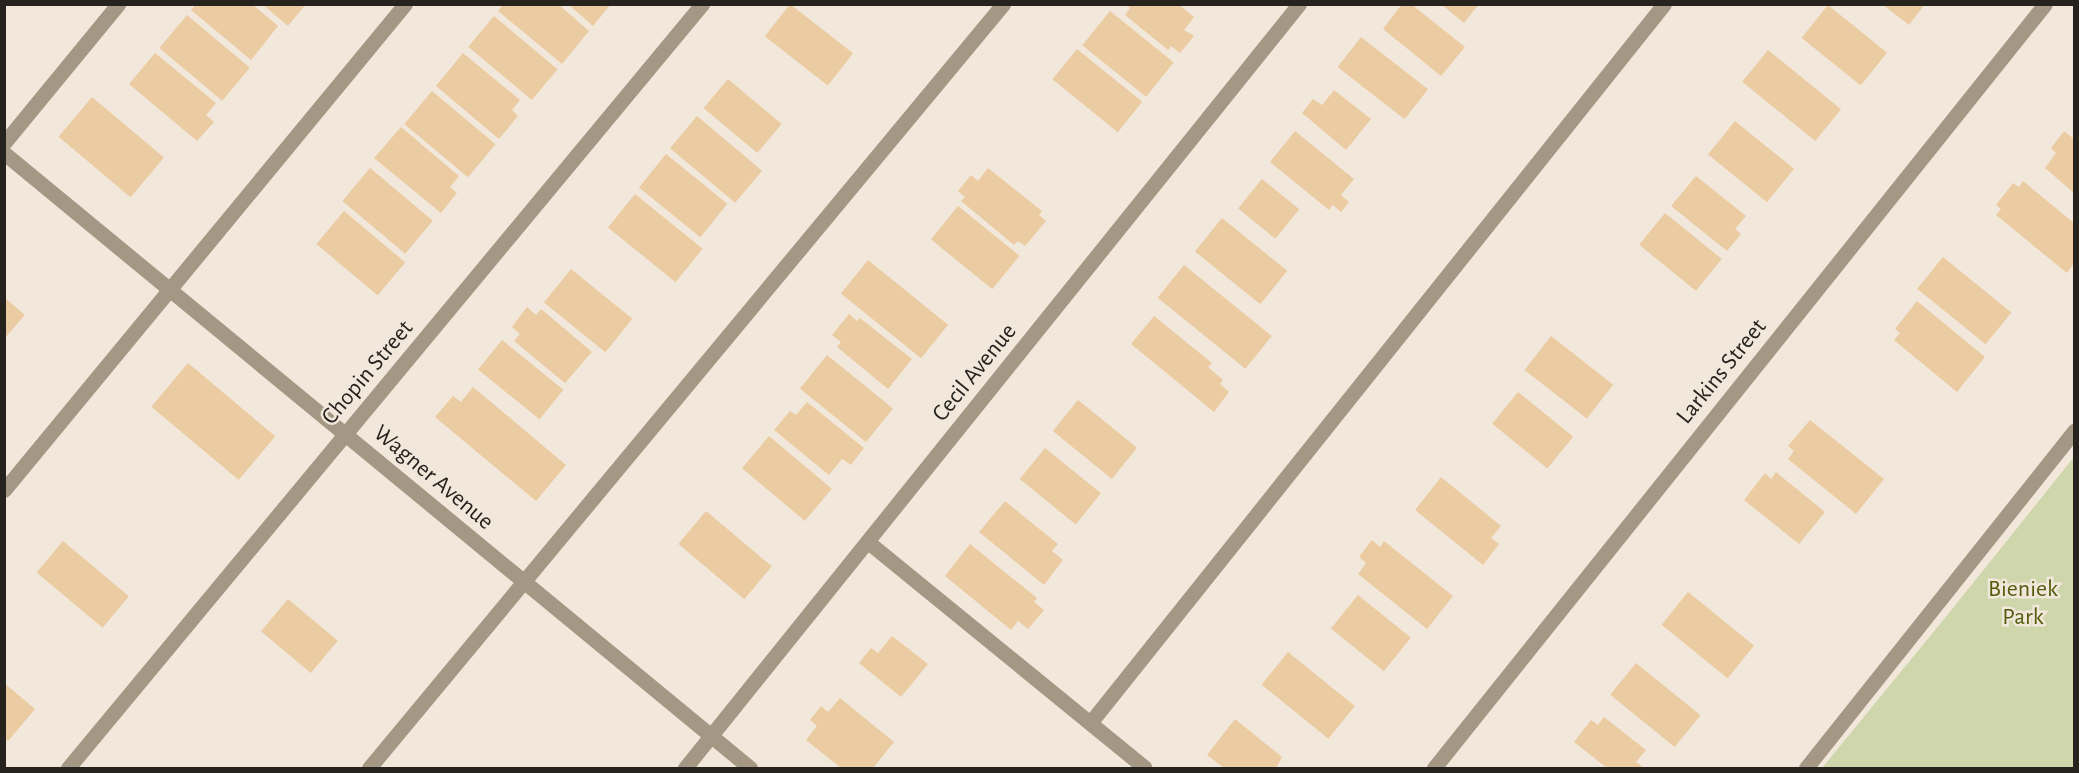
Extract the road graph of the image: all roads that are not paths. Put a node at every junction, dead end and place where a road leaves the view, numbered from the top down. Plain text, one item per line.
1 (118, 4) edge
2 (405, 4) edge
3 (702, 4) edge
4 (1004, 4) edge
5 (1299, 4) edge
6 (1664, 4) edge
7 (2045, 4) edge
8 (4, 143) edge
9 (4, 153) edge
10 (170, 289) junction
11 (2074, 431) edge
12 (346, 435) junction
13 (4, 490) edge
14 (868, 542) junction
15 (525, 583) junction
16 (1090, 723) junction
17 (712, 737) junction
18 (68, 768) edge
19 (369, 768) edge
20 (685, 768) edge
21 (750, 768) edge
22 (1145, 768) edge
23 (1434, 768) edge
24 (1806, 768) edge

1 - 8 street
2 - 10 street
3 - 12 street, Chopin Street
4 - 15 street
5 - 14 street, Cecil Avenue
6 - 16 street
7 - 23 street, Larkins Street
9 - 10 street, Wagner Avenue
10 - 12 street, Wagner Avenue
10 - 13 street
11 - 24 street
12 - 15 street, Wagner Avenue
12 - 18 street, Chopin Street
14 - 16 street
14 - 17 street, Cecil Avenue
15 - 17 street, Wagner Avenue
15 - 19 street
16 - 22 street
17 - 20 street, Cecil Avenue
17 - 21 street, Wagner Avenue

